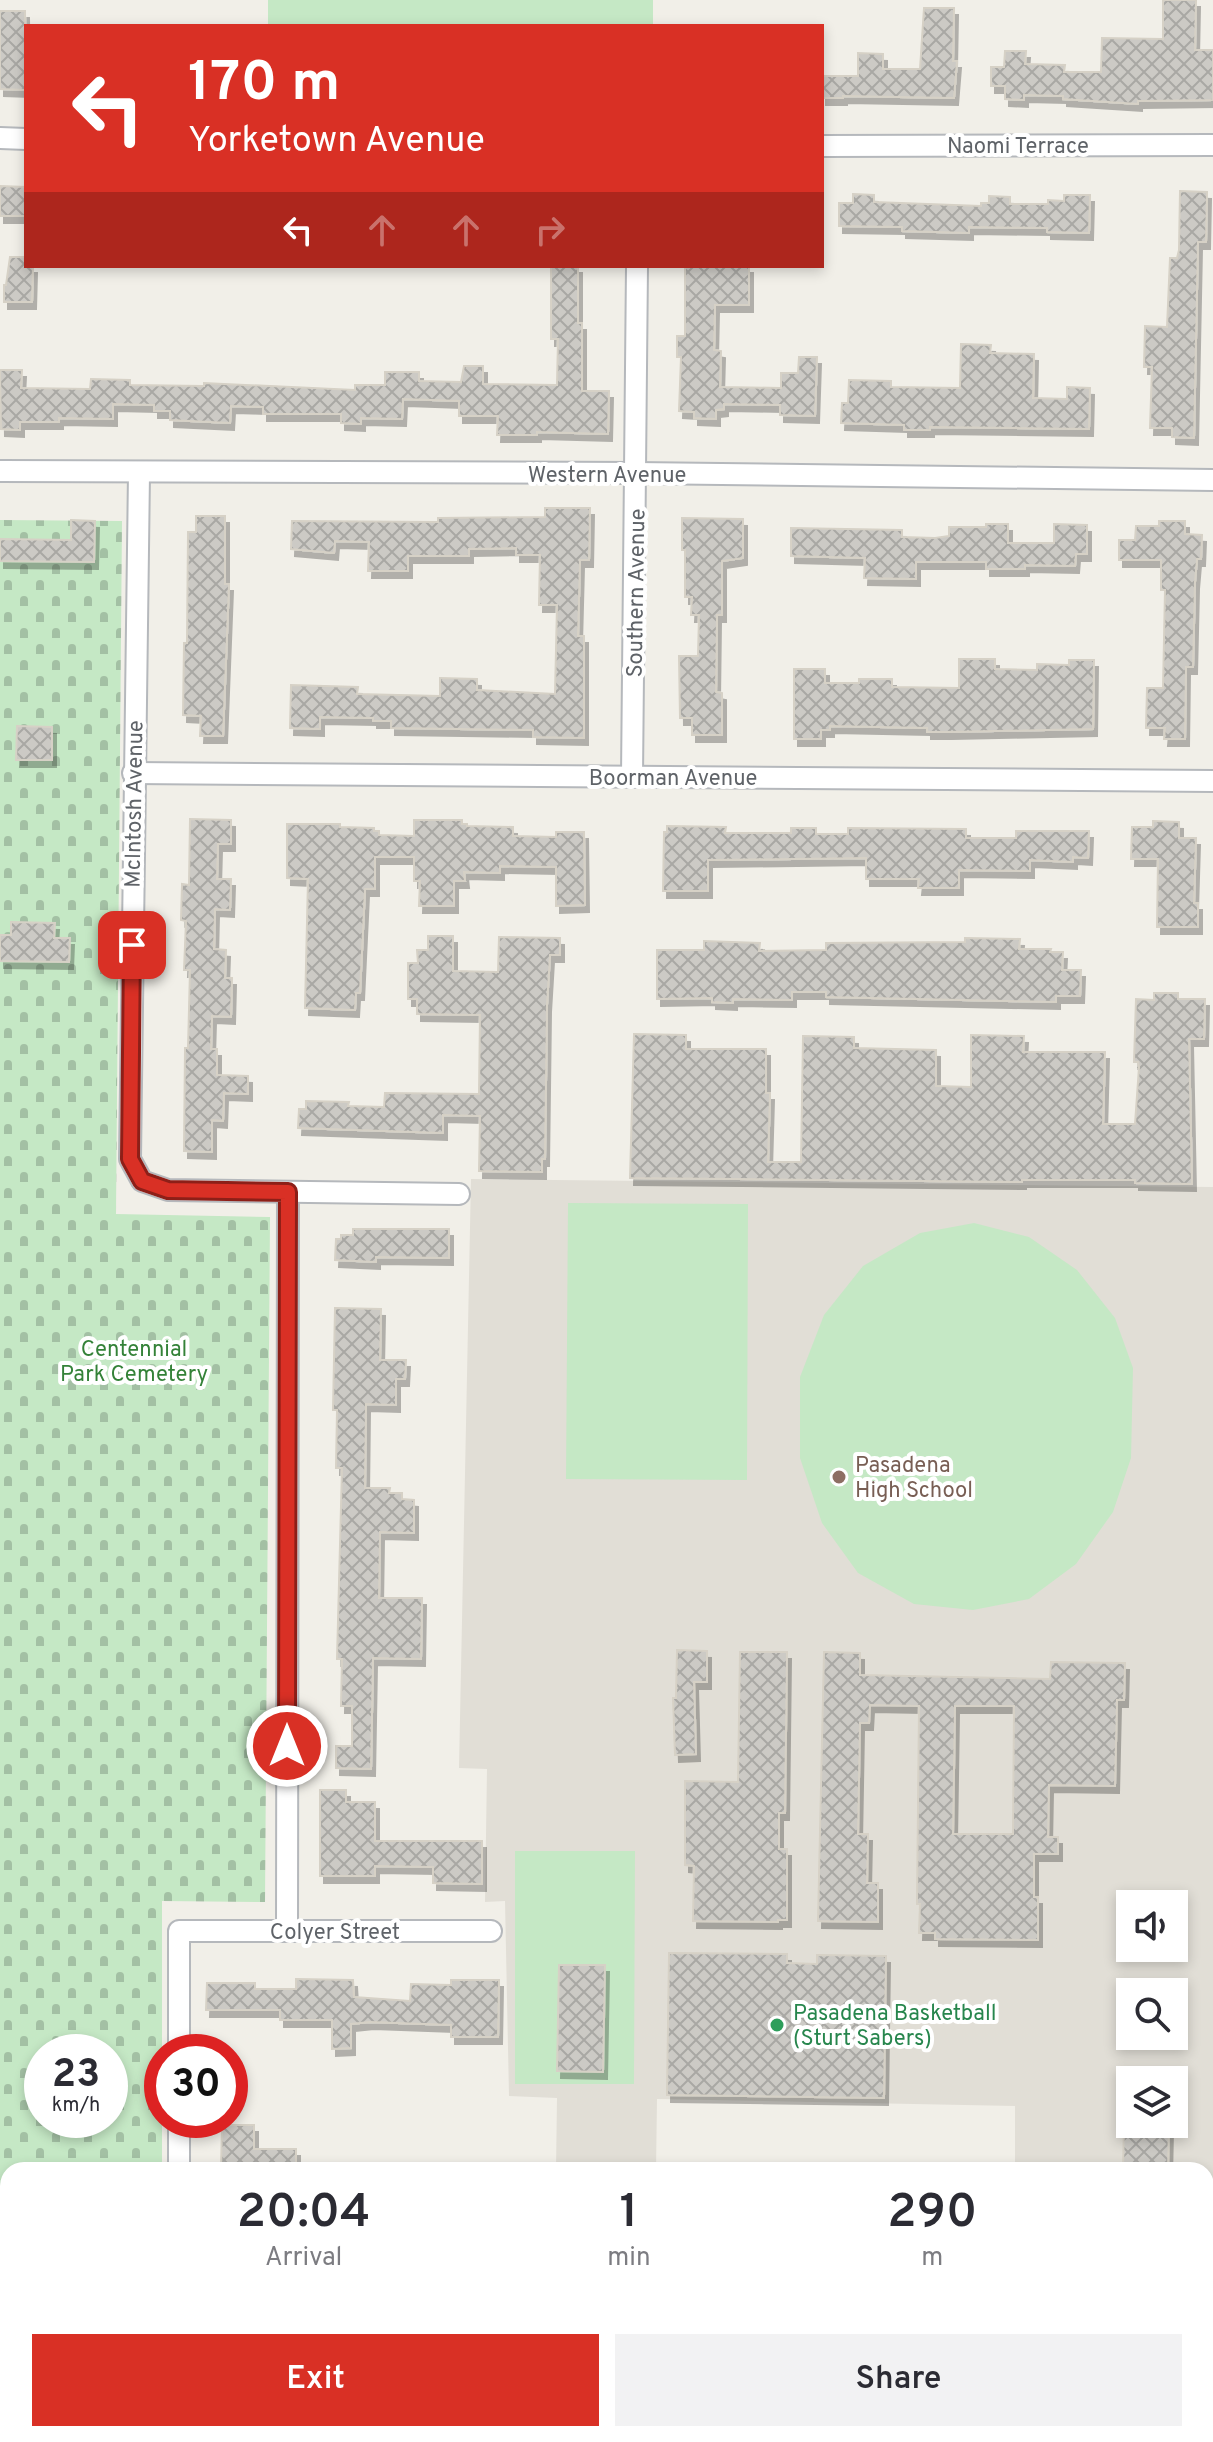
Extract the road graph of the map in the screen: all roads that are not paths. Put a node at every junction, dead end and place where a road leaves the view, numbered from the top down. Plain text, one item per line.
1 (0, 138) edge
2 (24, 139) edge
3 (1213, 145) edge
4 (824, 146) edge
5 (637, 268) edge
6 (0, 471) edge
7 (139, 473) junction
8 (636, 473) junction
9 (1213, 480) edge
10 (133, 773) junction
11 (632, 777) junction
12 (1213, 781) edge
13 (288, 1192) junction
14 (459, 1194) dead end
15 (287, 1931) junction
16 (491, 1931) dead end
17 (179, 2034) edge
18 (179, 2138) edge
19 (179, 2162) edge

1 - 2 street
3 - 4 street, Naomi Terrace
5 - 8 street, Southern Avenue
6 - 7 street, Western Avenue
7 - 8 street, Western Avenue
7 - 10 street, McIntosh Avenue
8 - 9 street, Western Avenue
8 - 11 street, Southern Avenue
10 - 11 street, Boorman Avenue
10 - 13 street, McIntosh Avenue
11 - 12 street, Boorman Avenue
13 - 14 street
13 - 15 street
15 - 16 street, Colyer Street
15 - 17 street, Colyer Street
18 - 19 street

